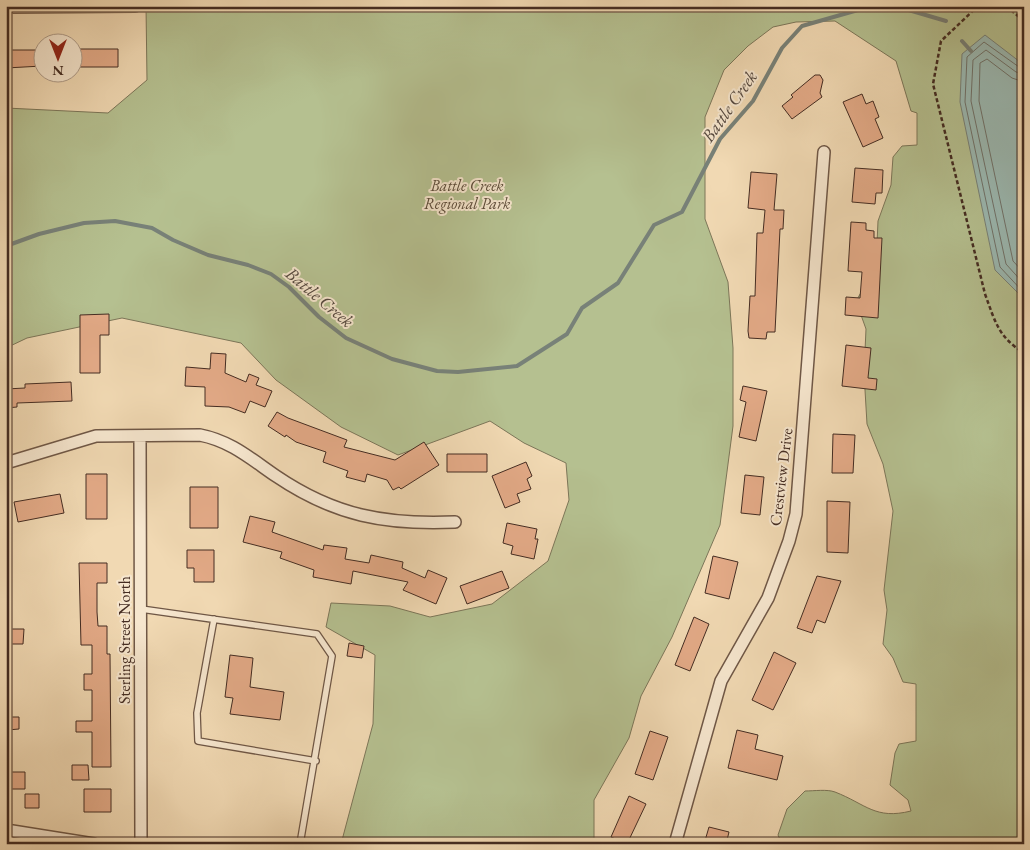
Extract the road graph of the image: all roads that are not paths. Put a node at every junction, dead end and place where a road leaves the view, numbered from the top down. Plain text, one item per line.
1 (135, 6) edge
2 (6, 7) edge
3 (824, 152) dead end
4 (140, 437) junction
5 (6, 463) edge
6 (455, 522) dead end
7 (141, 609) junction
8 (214, 619) junction
9 (316, 761) junction
10 (6, 830) edge
11 (94, 844) edge
12 (141, 844) edge
13 (300, 844) edge
14 (675, 844) edge

1 - 2 street
3 - 14 street, Crestview Drive
4 - 5 street
4 - 6 street
4 - 7 street, Sterling Street North
7 - 8 lane
7 - 12 street, Sterling Street North
8 - 9 lane
8 - 9 lane
9 - 13 lane
10 - 11 street

